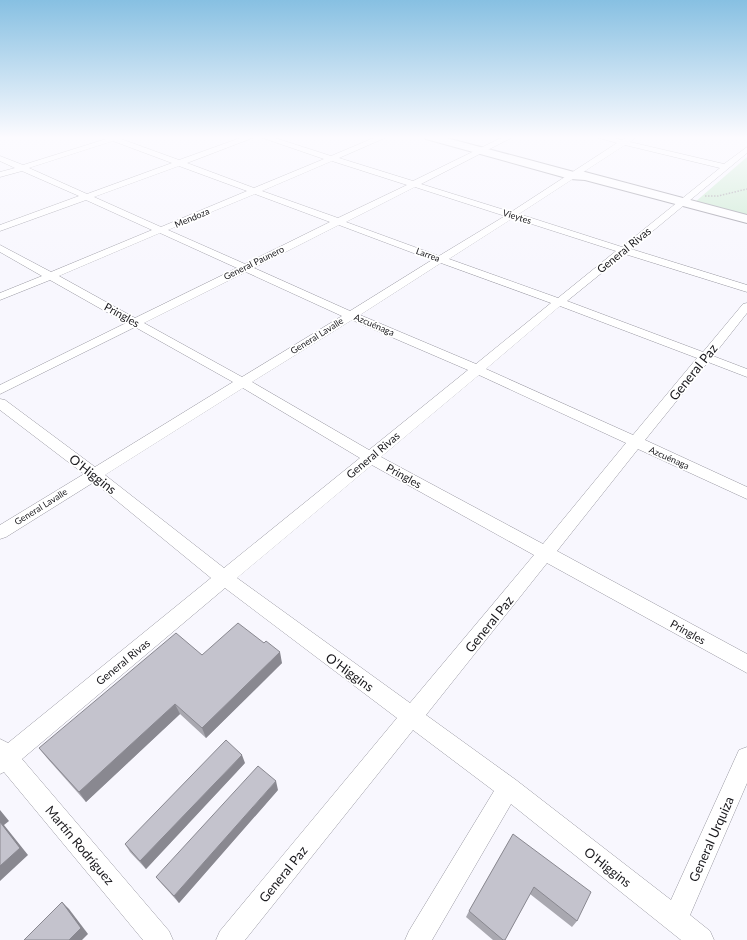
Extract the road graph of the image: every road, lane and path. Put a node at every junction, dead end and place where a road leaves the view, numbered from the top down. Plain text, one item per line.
1 (50, 181) edge
2 (130, 181) edge
3 (227, 181) edge
4 (279, 181) edge
5 (404, 181) edge
6 (420, 181) edge
7 (566, 181) edge
8 (583, 181) edge
9 (709, 181) edge
10 (414, 184) junction
11 (747, 189) edge
12 (254, 191) junction
13 (85, 197) junction
14 (685, 202) junction
15 (512, 215) junction
16 (747, 219) edge
17 (338, 222) junction
18 (747, 226) edge
19 (0, 228) edge
20 (162, 230) junction
21 (0, 248) edge
22 (625, 250) junction
23 (439, 259) junction
24 (246, 268) junction
25 (53, 276) junction
26 (747, 289) edge
27 (0, 297) edge
28 (559, 302) junction
29 (747, 306) edge
30 (350, 315) junction
31 (135, 322) junction
32 (705, 358) junction
33 (477, 369) junction
34 (747, 373) edge
35 (242, 382) junction
36 (0, 390) edge
37 (0, 403) edge
38 (636, 443) junction
39 (370, 457) junction
40 (94, 474) junction
41 (747, 493) edge
42 (0, 533) edge
43 (545, 554) junction
44 (225, 579) junction
45 (747, 664) edge
46 (412, 717) junction
47 (2, 757) edge
48 (747, 758) edge
49 (508, 788) junction
50 (675, 920) junction
51 (160, 940) edge
52 (229, 940) edge
53 (418, 940) edge
54 (701, 940) edge

1 - 13 street, Azcuénaga
2 - 13 street
3 - 12 street, Larrea
4 - 12 street, Mendoza
5 - 10 street, Vieytes
6 - 10 street, General Paunero
7 - 15 street, General Lavalle
8 - 14 main road
9 - 14 street, General Rivas
10 - 15 street, Vieytes
10 - 17 street, General Paunero
11 - 14 path
12 - 17 street, Larrea
12 - 20 street, Mendoza
13 - 19 street
13 - 20 street, Azcuénaga
14 - 16 main road
14 - 18 main road
14 - 22 street, General Rivas
15 - 22 street, Vieytes
15 - 23 street, General Lavalle
17 - 23 street, Larrea
17 - 24 street, General Paunero
20 - 24 street, Azcuénaga
20 - 25 street, Mendoza
21 - 25 street, Pringles
22 - 26 street, Vieytes
22 - 28 street, General Rivas
23 - 28 street, Larrea
23 - 30 street, General Lavalle
24 - 30 street, Azcuénaga
24 - 31 street, General Paunero
25 - 27 street, Mendoza
25 - 31 street, Pringles
28 - 32 street, Larrea
28 - 33 street, General Rivas
29 - 32 street, General Paz
30 - 33 street, Azcuénaga
30 - 35 street, General Lavalle
31 - 35 street, Pringles
31 - 36 street, General Paunero
32 - 34 street, Larrea
32 - 38 street, General Paz
33 - 38 street, Azcuénaga
33 - 39 street, General Rivas
35 - 39 street, Pringles
35 - 40 street, General Lavalle
37 - 40 street, O'Higgins
38 - 41 street, Azcuénaga
38 - 43 street, General Paz
39 - 43 street, Pringles
39 - 44 street, General Rivas
40 - 42 street, General Lavalle
40 - 44 street, O'Higgins
43 - 45 street, Pringles
43 - 46 street, General Paz
44 - 46 street, O'Higgins
44 - 47 street, General Rivas
46 - 49 street, O'Higgins
46 - 52 street, General Paz
47 - 51 street, Martín Rodríguez
48 - 50 street, General Urquiza
49 - 50 street, O'Higgins
49 - 53 street
50 - 54 street, O'Higgins

